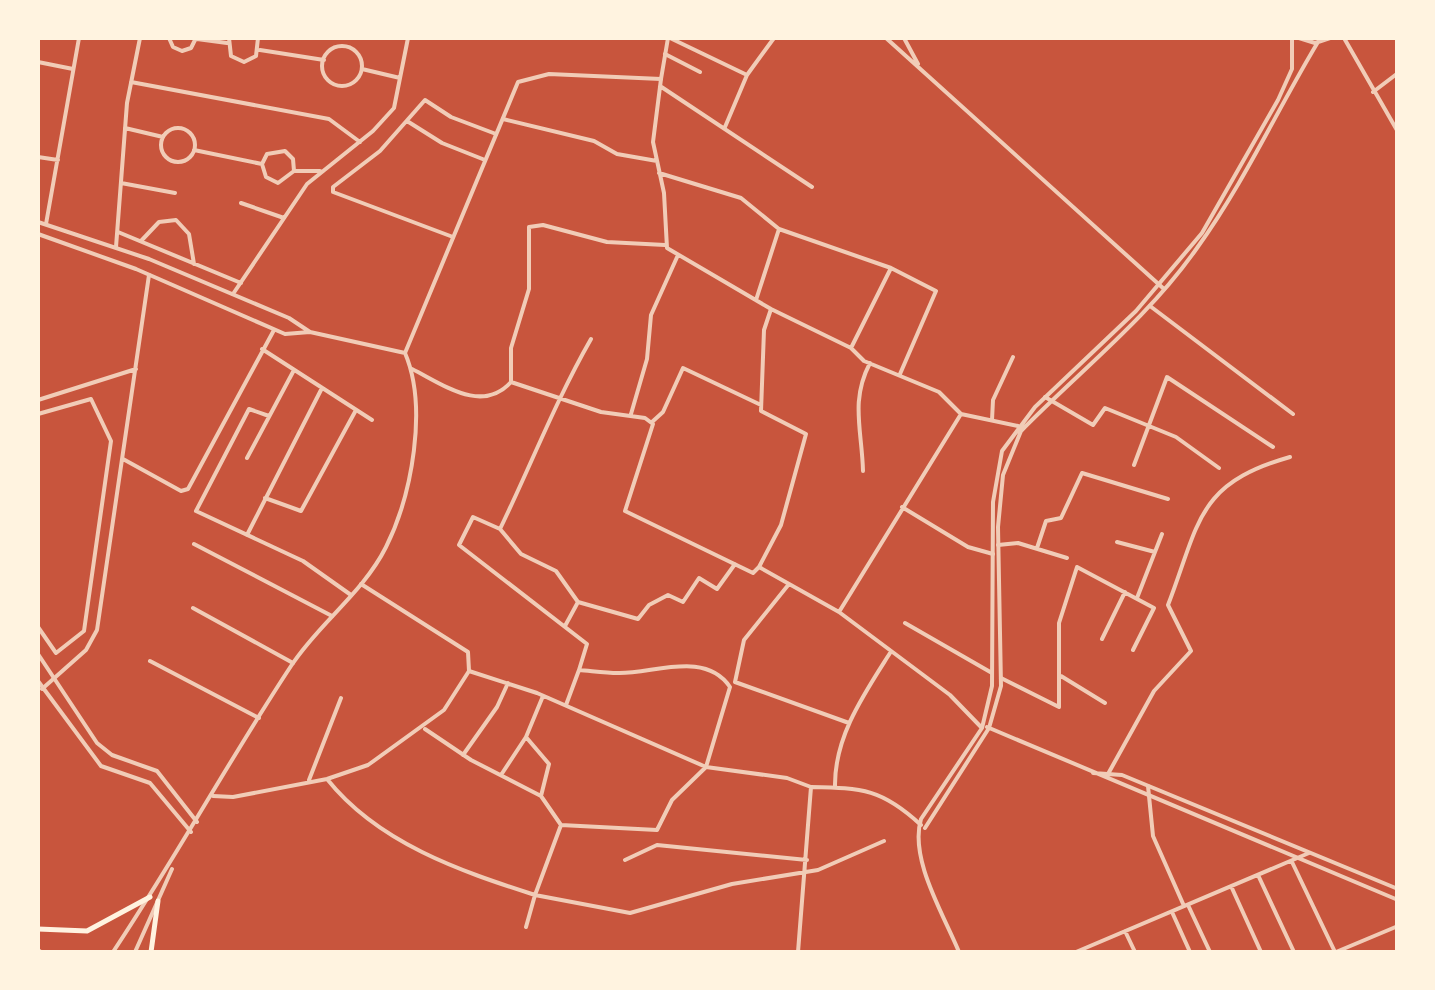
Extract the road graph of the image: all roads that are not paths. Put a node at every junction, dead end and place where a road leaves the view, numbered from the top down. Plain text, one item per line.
1 (79, 38) edge
2 (140, 38) edge
3 (169, 38) edge
4 (196, 38) edge
5 (258, 38) edge
6 (408, 38) edge
7 (669, 38) edge
8 (774, 38) edge
9 (886, 38) edge
10 (904, 38) edge
11 (1292, 38) edge
12 (1299, 38) edge
13 (1330, 38) edge
14 (1344, 38) edge
15 (228, 40) edge
16 (1318, 42) junction
17 (260, 50) junction
18 (665, 54) junction
19 (324, 60) junction
20 (38, 62) edge
21 (920, 68) junction
22 (73, 69) junction
23 (362, 69) junction
24 (700, 72) dead end
25 (1398, 73) edge
26 (747, 75) junction
27 (400, 78) junction
28 (132, 82) junction
29 (660, 83) junction
30 (1374, 92) junction
31 (503, 118) junction
32 (407, 121) junction
33 (125, 128) junction
34 (725, 128) junction
35 (1397, 132) edge
36 (496, 134) junction
37 (163, 137) junction
38 (360, 142) junction
39 (194, 150) junction
40 (38, 157) edge
41 (58, 160) junction
42 (486, 160) junction
43 (657, 161) junction
44 (262, 164) junction
45 (294, 171) junction
46 (322, 172) junction
47 (659, 173) junction
48 (121, 184) junction
49 (812, 187) dead end
50 (175, 192) dead end
51 (241, 204) dead end
52 (284, 218) junction
53 (38, 222) edge
54 (46, 224) junction
55 (780, 229) junction
56 (118, 232) junction
57 (38, 234) edge
58 (453, 237) junction
59 (141, 242) junction
60 (664, 245) junction
61 (116, 247) junction
62 (678, 255) junction
63 (115, 261) junction
64 (194, 264) junction
65 (891, 268) junction
66 (149, 275) junction
67 (241, 283) junction
68 (1162, 287) junction
69 (233, 295) junction
70 (756, 300) junction
71 (1150, 306) junction
72 (772, 309) junction
73 (224, 310) junction
74 (274, 330) junction
75 (310, 332) junction
76 (591, 339) dead end
77 (851, 348) junction
78 (262, 349) junction
79 (405, 353) junction
80 (1013, 357) dead end
81 (870, 363) junction
82 (136, 369) junction
83 (412, 369) junction
84 (294, 370) junction
85 (900, 374) junction
86 (511, 382) junction
87 (322, 388) junction
88 (557, 398) junction
89 (38, 400) edge
90 (1048, 400) junction
91 (761, 405) junction
92 (356, 410) junction
93 (38, 414) edge
94 (631, 414) junction
95 (961, 414) junction
96 (1293, 414) dead end
97 (269, 416) junction
98 (372, 420) dead end
99 (992, 420) junction
100 (651, 422) junction
101 (1018, 426) junction
102 (1149, 427) junction
103 (1274, 447) dead end
104 (1290, 457) dead end
105 (247, 458) dead end
106 (123, 459) junction
107 (1134, 465) dead end
108 (1219, 468) dead end
109 (862, 471) dead end
110 (265, 498) junction
111 (1168, 499) dead end
112 (902, 507) junction
113 (500, 529) junction
114 (1162, 534) dead end
115 (247, 535) junction
116 (1116, 542) dead end
117 (194, 544) dead end
118 (998, 545) junction
119 (1037, 548) junction
120 (1155, 552) junction
121 (994, 554) junction
122 (1067, 558) dead end
123 (734, 564) junction
124 (759, 567) junction
125 (361, 584) junction
126 (789, 584) junction
127 (1126, 592) junction
128 (351, 596) junction
129 (1137, 598) junction
130 (578, 602) junction
131 (194, 608) dead end
132 (839, 612) junction
133 (332, 616) junction
134 (905, 623) dead end
135 (565, 626) junction
136 (38, 627) edge
137 (1102, 639) dead end
138 (1134, 650) dead end
139 (890, 653) junction
140 (38, 654) edge
141 (150, 662) dead end
142 (293, 663) junction
143 (469, 670) junction
144 (579, 670) junction
145 (992, 674) junction
146 (1061, 676) junction
147 (1001, 678) junction
148 (54, 680) junction
149 (38, 681) edge
150 (508, 684) junction
151 (42, 688) junction
152 (543, 696) junction
153 (341, 698) dead end
154 (1104, 703) dead end
155 (566, 706) junction
156 (259, 718) junction
157 (849, 722) junction
158 (982, 726) junction
159 (424, 728) junction
160 (989, 728) junction
161 (526, 737) junction
162 (463, 755) junction
163 (706, 767) junction
164 (1088, 773) junction
165 (1108, 774) junction
166 (502, 775) junction
167 (309, 780) junction
168 (327, 780) junction
169 (1148, 786) junction
170 (811, 787) junction
171 (835, 788) junction
172 (213, 796) junction
173 (541, 796) junction
174 (1149, 796) junction
175 (198, 822) junction
176 (919, 824) junction
177 (562, 825) junction
178 (191, 832) junction
179 (884, 841) dead end
180 (1310, 853) junction
181 (178, 855) junction
182 (626, 860) dead end
183 (806, 860) junction
184 (1294, 860) junction
185 (806, 871) junction
186 (1258, 875) junction
187 (1231, 886) junction
188 (1398, 889) edge
189 (535, 895) junction
190 (150, 897) junction
191 (1398, 900) edge
192 (158, 901) junction
193 (1186, 905) junction
194 (1172, 912) junction
195 (1398, 926) edge
196 (526, 927) dead end
197 (38, 929) edge
198 (1125, 932) junction
199 (113, 952) edge
200 (135, 952) edge
201 (151, 952) edge
202 (798, 952) edge
203 (959, 952) edge
204 (1076, 952) edge
205 (1135, 952) edge
206 (1190, 952) edge
207 (1210, 952) edge
208 (1261, 952) edge
209 (1294, 952) edge
210 (1335, 952) edge

1 - 22 street
2 - 28 street
3 - 4 street
4 - 15 street
5 - 17 street
6 - 27 street
7 - 18 street
7 - 26 street
8 - 26 street
9 - 21 street
10 - 21 street
11 - 68 street
12 - 16 street
13 - 16 street
14 - 30 street
15 - 17 street
16 - 68 street
17 - 19 street
18 - 24 street
18 - 29 street
19 - 23 street
19 - 23 street
20 - 22 street
21 - 68 street
22 - 41 street
23 - 27 street
25 - 30 street
26 - 34 street
27 - 38 street
28 - 33 street
28 - 38 street
29 - 31 street
29 - 34 street
29 - 43 street
30 - 35 street
31 - 36 street
31 - 43 street
32 - 36 street
32 - 42 street
32 - 58 street
33 - 37 street
33 - 48 street
34 - 49 street
36 - 42 street
37 - 39 street
37 - 39 street
38 - 46 street
39 - 44 street
40 - 41 street
41 - 54 street
42 - 58 street
43 - 47 street
44 - 45 street
44 - 45 street
45 - 46 street
46 - 52 street
47 - 55 street
47 - 60 street
48 - 50 street
48 - 56 street
51 - 52 street
52 - 67 street
53 - 54 street
54 - 61 street
55 - 65 street
55 - 70 street
56 - 59 street
56 - 61 street
57 - 63 street
58 - 79 street
59 - 64 street
59 - 64 street
60 - 62 street
60 - 86 street
61 - 63 street
61 - 69 street
62 - 70 street
62 - 94 street
63 - 66 street
64 - 67 street
65 - 77 street
65 - 85 street
66 - 73 street
66 - 82 street
67 - 69 street
68 - 71 street
68 - 90 street
69 - 73 street
69 - 75 street
70 - 72 street
71 - 90 street
71 - 96 street
72 - 77 street
72 - 91 street
73 - 74 street
74 - 75 street
74 - 78 street
75 - 79 street
76 - 88 street
77 - 81 street
78 - 84 street
78 - 106 street
79 - 83 street
80 - 99 street
81 - 85 street
81 - 109 street
82 - 89 street
82 - 106 street
83 - 86 street
83 - 125 street
84 - 87 street
84 - 97 street
85 - 95 street
86 - 88 street
87 - 92 street
87 - 110 street
88 - 94 street
88 - 113 street
90 - 101 street
90 - 102 street
90 - 118 street
91 - 100 street
91 - 124 street
92 - 98 street
92 - 110 street
93 - 136 street
94 - 100 street
95 - 99 street
95 - 112 street
97 - 105 street
97 - 115 street
99 - 101 street
100 - 123 street
101 - 121 street
102 - 103 street
102 - 107 street
102 - 108 street
104 - 165 street
106 - 148 street
110 - 115 street
111 - 119 street
112 - 121 street
112 - 132 street
113 - 130 street
113 - 135 street
114 - 120 street
115 - 128 street
116 - 120 street
117 - 133 street
118 - 119 street
118 - 147 street
119 - 122 street
120 - 129 street
121 - 145 street
123 - 124 street
123 - 130 street
124 - 126 street
125 - 128 street
125 - 143 street
126 - 132 street
126 - 157 street
127 - 129 street
127 - 137 street
127 - 146 street
128 - 133 street
129 - 138 street
130 - 135 street
131 - 142 street
132 - 139 street
133 - 142 street
134 - 145 street
135 - 144 street
139 - 157 street
139 - 158 street
140 - 148 street
141 - 156 street
142 - 156 street
143 - 150 street
143 - 159 street
144 - 155 street
144 - 163 street
145 - 158 street
146 - 147 street
146 - 154 street
147 - 160 street
148 - 151 street
148 - 175 street
149 - 151 street
150 - 152 street
150 - 162 street
151 - 178 street
152 - 155 street
152 - 161 street
153 - 167 street
155 - 163 street
156 - 172 street
157 - 171 street
158 - 160 street
158 - 176 street
159 - 162 street
159 - 168 street
160 - 164 street
160 - 176 street
161 - 166 street
161 - 173 street
162 - 166 street
163 - 170 street
163 - 177 street
164 - 165 street
164 - 174 street
165 - 169 street
166 - 173 street
167 - 168 street
167 - 172 street
168 - 189 street
169 - 174 street
169 - 180 street
170 - 171 street
170 - 183 street
171 - 176 street
172 - 175 street
173 - 177 street
174 - 184 street
174 - 193 street
175 - 178 street
176 - 203 street
177 - 189 street
178 - 181 street
179 - 185 street
180 - 184 street
180 - 188 street
181 - 190 street
181 - 192 street
182 - 183 street
183 - 185 street
184 - 186 street
184 - 191 street
184 - 210 street
185 - 189 street
185 - 202 street
186 - 187 street
186 - 209 street
187 - 193 street
187 - 208 street
189 - 196 street
190 - 197 main road
190 - 199 street
192 - 200 street
192 - 201 main road
193 - 194 street
193 - 207 street
194 - 198 street
194 - 206 street
195 - 210 street
198 - 204 street
198 - 205 street

